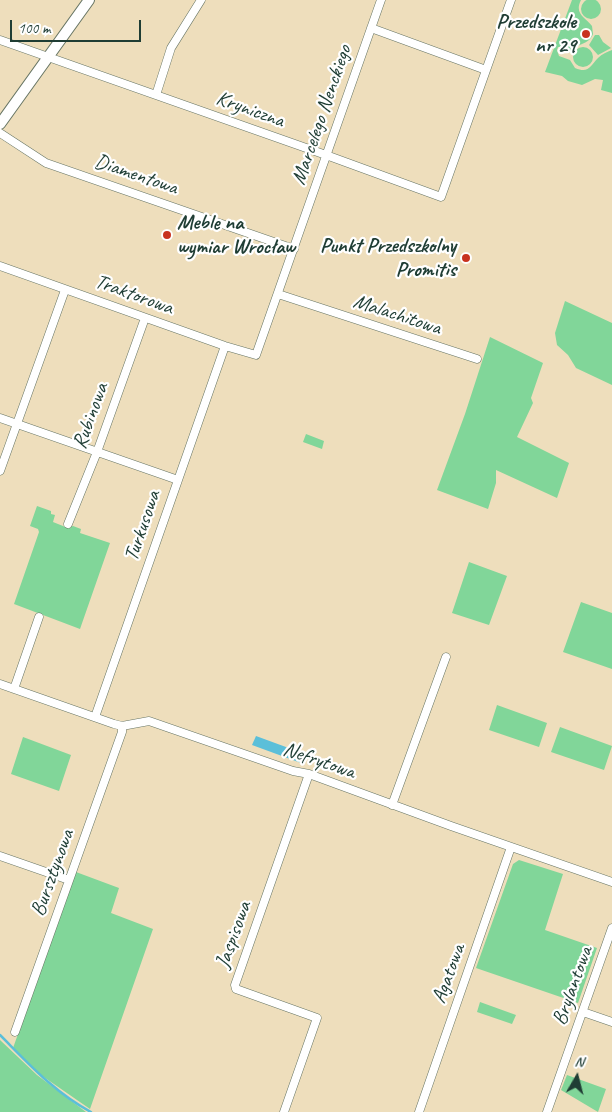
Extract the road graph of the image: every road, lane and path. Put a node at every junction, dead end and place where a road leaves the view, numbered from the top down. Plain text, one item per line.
1 (89, 0) edge
2 (201, 0) edge
3 (381, 0) edge
4 (511, 0) edge
5 (371, 28) junction
6 (0, 40) edge
7 (47, 58) junction
8 (486, 70) junction
9 (156, 95) junction
10 (0, 124) edge
11 (0, 133) edge
12 (326, 155) junction
13 (294, 248) junction
14 (0, 266) edge
15 (65, 290) junction
16 (278, 294) junction
17 (145, 318) junction
18 (225, 346) junction
19 (256, 355) joint
20 (477, 358) dead end
21 (0, 418) edge
22 (17, 424) junction
23 (97, 452) junction
24 (0, 471) edge
25 (178, 480) junction
26 (68, 524) dead end
27 (39, 617) dead end
28 (446, 657) dead end
29 (0, 684) edge
30 (14, 689) junction
31 (95, 718) junction
32 (122, 726) junction
33 (309, 774) junction
34 (392, 805) junction
35 (511, 847) junction
36 (0, 856) edge
37 (69, 880) junction
38 (612, 882) edge
39 (612, 928) edge
40 (583, 1012) junction
41 (612, 1022) edge
42 (14, 1032) dead end
43 (284, 1112) edge
44 (419, 1112) edge
45 (547, 1112) edge

1 - 7 street
2 - 9 street
3 - 5 street, Marcelego Nenckiego
4 - 8 street
5 - 8 street
5 - 12 street, Marcelego Nenckiego
6 - 7 street, Kryniczna
7 - 9 street, Kryniczna
7 - 10 street
8 - 12 street, Kryniczna
9 - 12 street, Kryniczna
11 - 13 street, Diamentowa
12 - 13 street, Marcelego Nenckiego
13 - 16 street, Marcelego Nenckiego
14 - 15 street, Traktorowa
15 - 17 street, Traktorowa
15 - 22 street
16 - 19 street, Marcelego Nenckiego
16 - 20 street, Malachitowa
17 - 18 street, Traktorowa
17 - 23 street, Rubinowa
18 - 19 street, Traktorowa
18 - 25 street, Turkusowa
21 - 22 street
22 - 23 street
22 - 24 street
23 - 25 street
23 - 26 street, Rubinowa
25 - 31 street, Turkusowa
27 - 30 street
28 - 34 street
29 - 30 street, Nefrytowa
30 - 31 street, Nefrytowa
31 - 32 street, Nefrytowa
32 - 33 street, Nefrytowa
32 - 37 street, Bursztynowa
33 - 34 street, Nefrytowa
33 - 43 street, Jaspisowa
34 - 35 street, Nefrytowa
35 - 38 street, Nefrytowa
35 - 44 street, Agatowa
36 - 37 street
37 - 42 street, Bursztynowa
39 - 40 street, Brylantowa
40 - 41 street
40 - 45 street, Brylantowa

